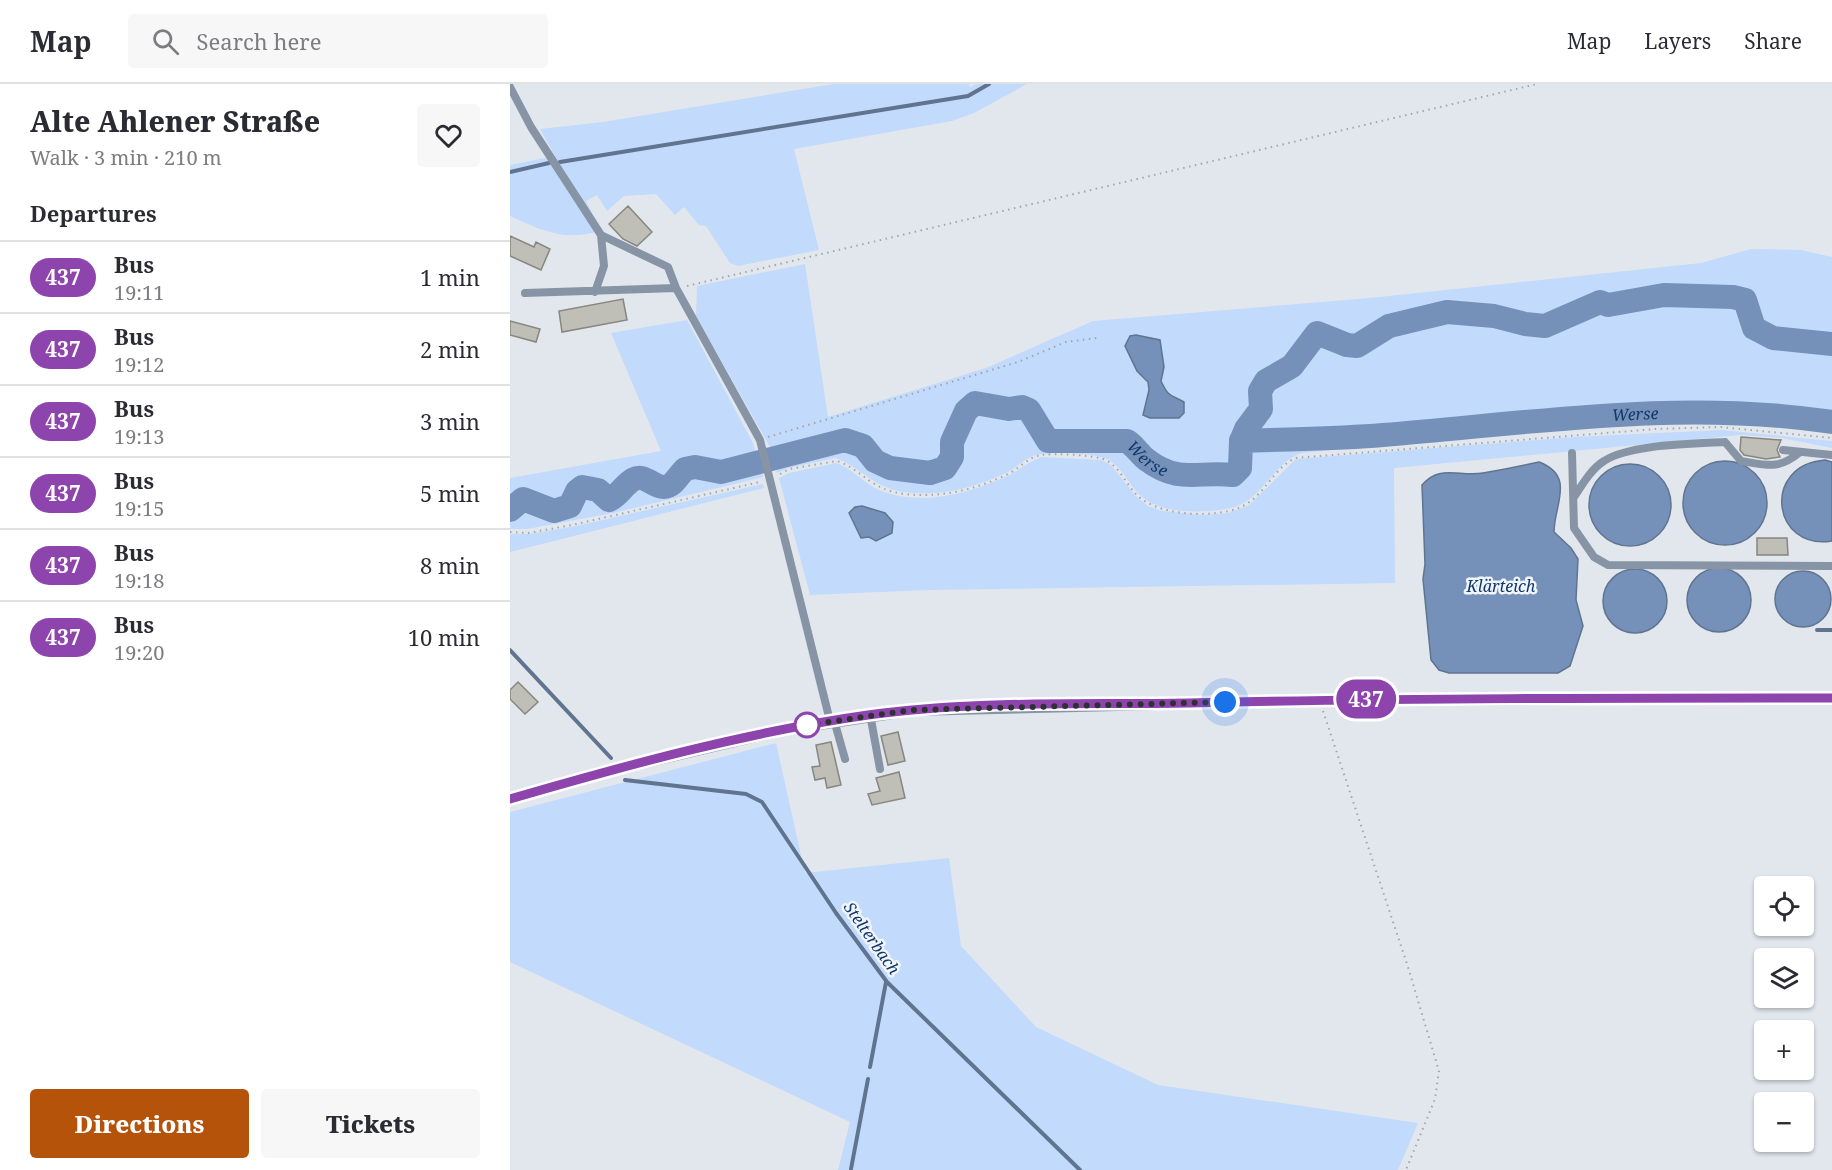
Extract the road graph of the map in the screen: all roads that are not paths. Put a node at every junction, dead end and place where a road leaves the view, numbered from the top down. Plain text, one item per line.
1 (510, 87) edge
2 (601, 235) junction
3 (676, 288) junction
4 (595, 292) junction
5 (525, 293) dead end
6 (1783, 450) dead end
7 (1572, 453) dead end
8 (1799, 453) junction
9 (1832, 455) edge
10 (1574, 497) junction
11 (1832, 566) edge
12 (1832, 698) edge
13 (870, 714) junction
14 (832, 721) junction
15 (845, 759) dead end
16 (880, 769) dead end
17 (510, 799) edge

1 - 2 lane
2 - 3 lane
2 - 4 lane
3 - 4 lane
3 - 14 lane
4 - 5 lane
6 - 8 lane
7 - 10 lane
8 - 9 lane
8 - 10 lane
10 - 11 lane
12 - 13 street
13 - 14 street
13 - 16 lane
14 - 15 lane
14 - 17 street

